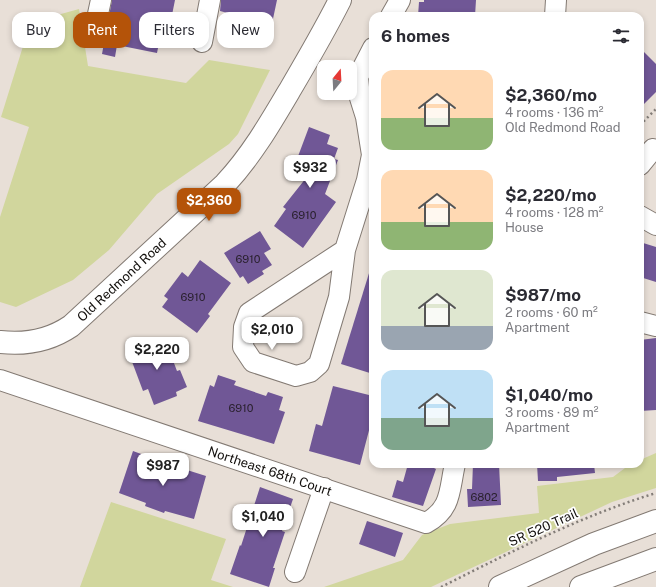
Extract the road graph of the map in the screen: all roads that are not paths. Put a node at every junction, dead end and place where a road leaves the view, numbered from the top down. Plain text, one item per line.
1 (101, 0) edge
2 (210, 0) edge
3 (340, 0) edge
4 (400, 0) edge
5 (556, 0) edge
6 (98, 12) edge
7 (208, 12) edge
8 (393, 12) edge
9 (556, 12) edge
10 (369, 56) edge
11 (369, 136) edge
12 (650, 146) edge
13 (644, 157) edge
14 (369, 170) edge
15 (644, 218) edge
16 (656, 225) edge
17 (345, 250) junction
18 (644, 323) edge
19 (656, 326) edge
20 (0, 342) edge
21 (0, 380) edge
22 (453, 468) edge
23 (324, 488) junction
24 (656, 521) edge
25 (656, 559) edge
26 (295, 572) dead end
27 (500, 587) edge
28 (581, 587) edge

1 - 6 street
2 - 7 street
3 - 20 main road, Old Redmond Road
4 - 8 street
5 - 9 street
10 - 11 street
12 - 13 street
14 - 17 street
15 - 16 street
17 - 17 street
18 - 19 street
21 - 23 street, Northeast 68th Court
22 - 23 street, Northeast 68th Court
23 - 26 street
24 - 27 main road
25 - 28 main road

